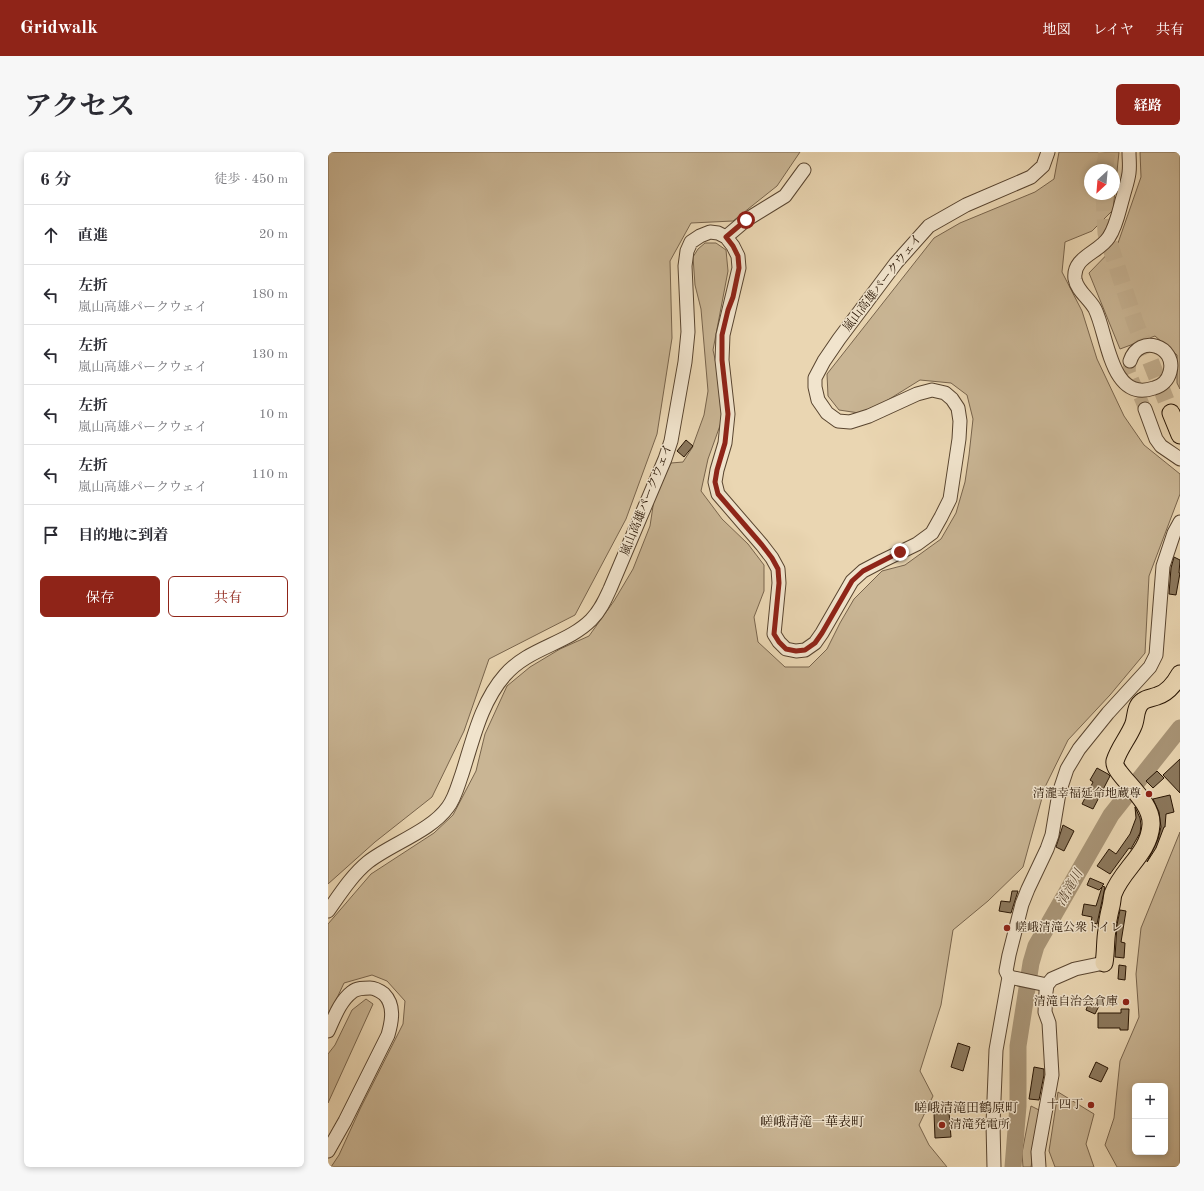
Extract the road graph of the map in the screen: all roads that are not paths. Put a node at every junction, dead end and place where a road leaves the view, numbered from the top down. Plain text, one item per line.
1 (1048, 152) edge
2 (1129, 152) edge
3 (804, 170) dead end
4 (726, 237) junction
5 (1130, 361) dead end
6 (1145, 409) tunnel mouth
7 (1171, 413) tunnel mouth
8 (1180, 435) edge
9 (1180, 459) edge
10 (1180, 522) edge
11 (1180, 674) edge
12 (328, 911) edge
13 (1104, 963) joint
14 (1010, 977) junction
15 (1046, 984) junction
16 (328, 1031) edge
17 (328, 1151) edge
18 (994, 1167) edge
19 (1039, 1167) edge

1 - 4 street, 嵐山高雄パークウェイ
2 - 5 street
3 - 4 street
4 - 12 street, 嵐山高雄パークウェイ
6 - 9 street
7 - 8 main road
10 - 14 street
11 - 13 main road
13 - 15 street
14 - 15 street
14 - 18 street
15 - 19 street
16 - 17 street

